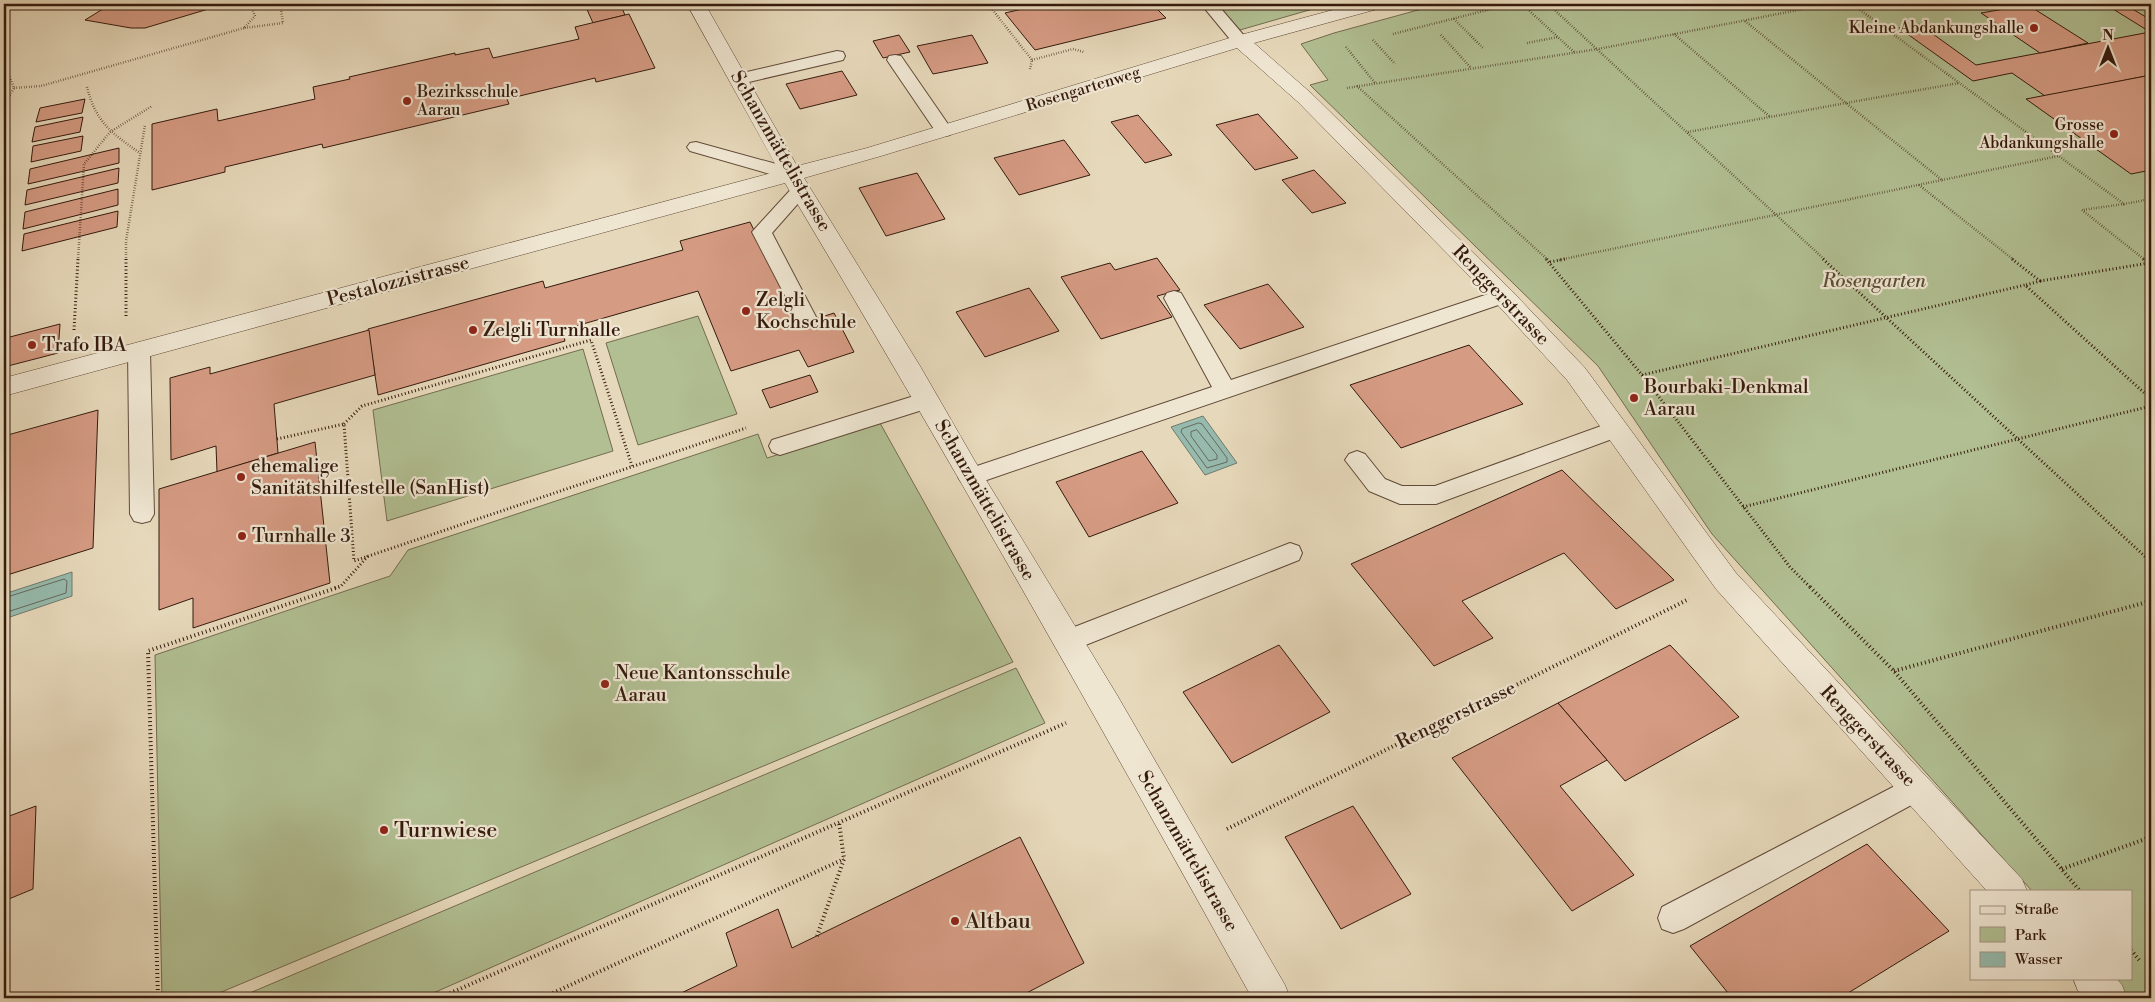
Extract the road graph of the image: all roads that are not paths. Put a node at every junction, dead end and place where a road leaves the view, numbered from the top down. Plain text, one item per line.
1 (696, 4) edge
2 (1209, 4) edge
3 (1375, 4) edge
4 (1240, 41) junction
5 (837, 56) dead end
6 (895, 60) dead end
7 (740, 79) junction
8 (944, 131) junction
9 (696, 147) dead end
10 (796, 182) junction
11 (1503, 296) junction
12 (1174, 298) dead end
13 (806, 318) dead end
14 (132, 352) junction
15 (4, 387) edge
16 (1225, 390) junction
17 (927, 400) junction
18 (1615, 429) junction
19 (780, 446) dead end
20 (1357, 460) dead end
21 (970, 477) junction
22 (142, 514) dead end
23 (1290, 553) dead end
24 (1068, 641) junction
25 (1916, 788) junction
26 (2009, 890) edge
27 (1673, 918) dead end
28 (2093, 980) edge
29 (1272, 998) edge
30 (2110, 998) edge

1 - 7 street, Schanzmättelistrasse
2 - 4 lane
3 - 4 street, Rosengartenweg
4 - 8 street, Rosengartenweg
4 - 11 street, Renggerstrasse
5 - 7 lane
6 - 8 lane
7 - 10 street, Schanzmättelistrasse
8 - 10 street, Rosengartenweg
9 - 10 lane
10 - 13 lane
10 - 14 street, Pestalozzistrasse
10 - 17 street, Schanzmättelistrasse
11 - 16 lane
11 - 18 street, Renggerstrasse
12 - 16 lane
14 - 15 street, Pestalozzistrasse
14 - 22 lane
16 - 21 lane
17 - 19 lane
17 - 21 street, Schanzmättelistrasse
18 - 20 lane
18 - 25 street, Renggerstrasse
21 - 24 street, Schanzmättelistrasse
23 - 24 lane
24 - 29 street, Schanzmättelistrasse
25 - 26 street, Renggerstrasse
25 - 27 lane
28 - 30 street

